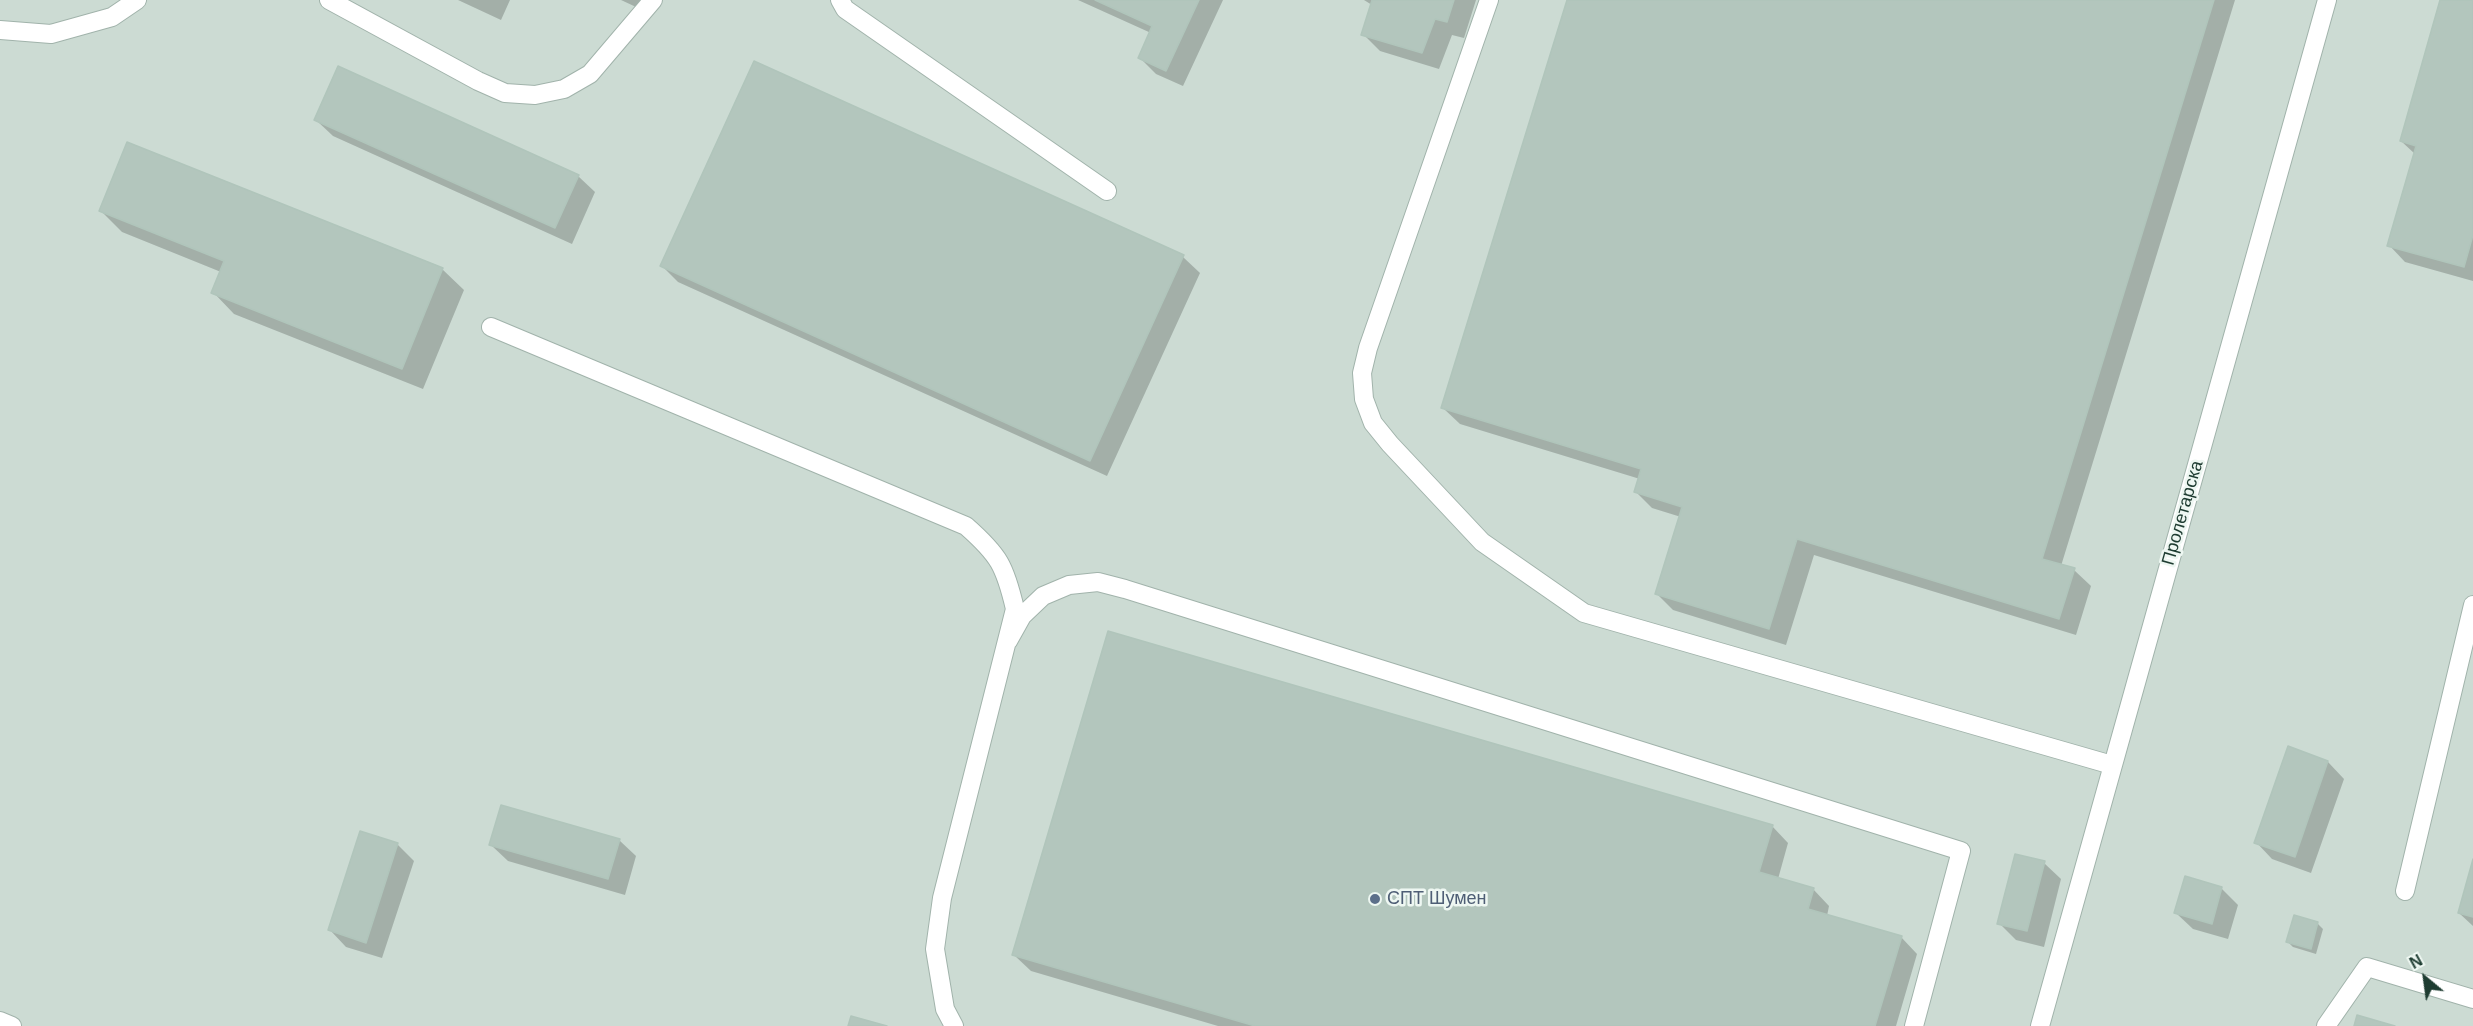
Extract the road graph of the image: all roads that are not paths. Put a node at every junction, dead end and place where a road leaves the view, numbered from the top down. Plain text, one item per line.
1 (137, 0) edge
2 (329, 0) edge
3 (653, 0) edge
4 (840, 0) edge
5 (1489, 0) edge
6 (2326, 0) edge
7 (0, 30) edge
8 (1107, 191) dead end
9 (491, 327) dead end
10 (2473, 605) edge
11 (1008, 641) junction
12 (2112, 765) junction
13 (2405, 891) dead end
14 (2473, 999) edge
15 (0, 1021) edge
16 (12, 1026) edge
17 (954, 1026) edge
18 (1914, 1026) edge
19 (2040, 1026) edge
20 (2326, 1026) edge

1 - 7 street
2 - 3 street
4 - 8 street
5 - 12 street
6 - 12 street, Пролетарска
9 - 11 street
10 - 13 street
11 - 17 street
11 - 18 street
12 - 19 street, Пролетарска
14 - 20 street
15 - 16 street

